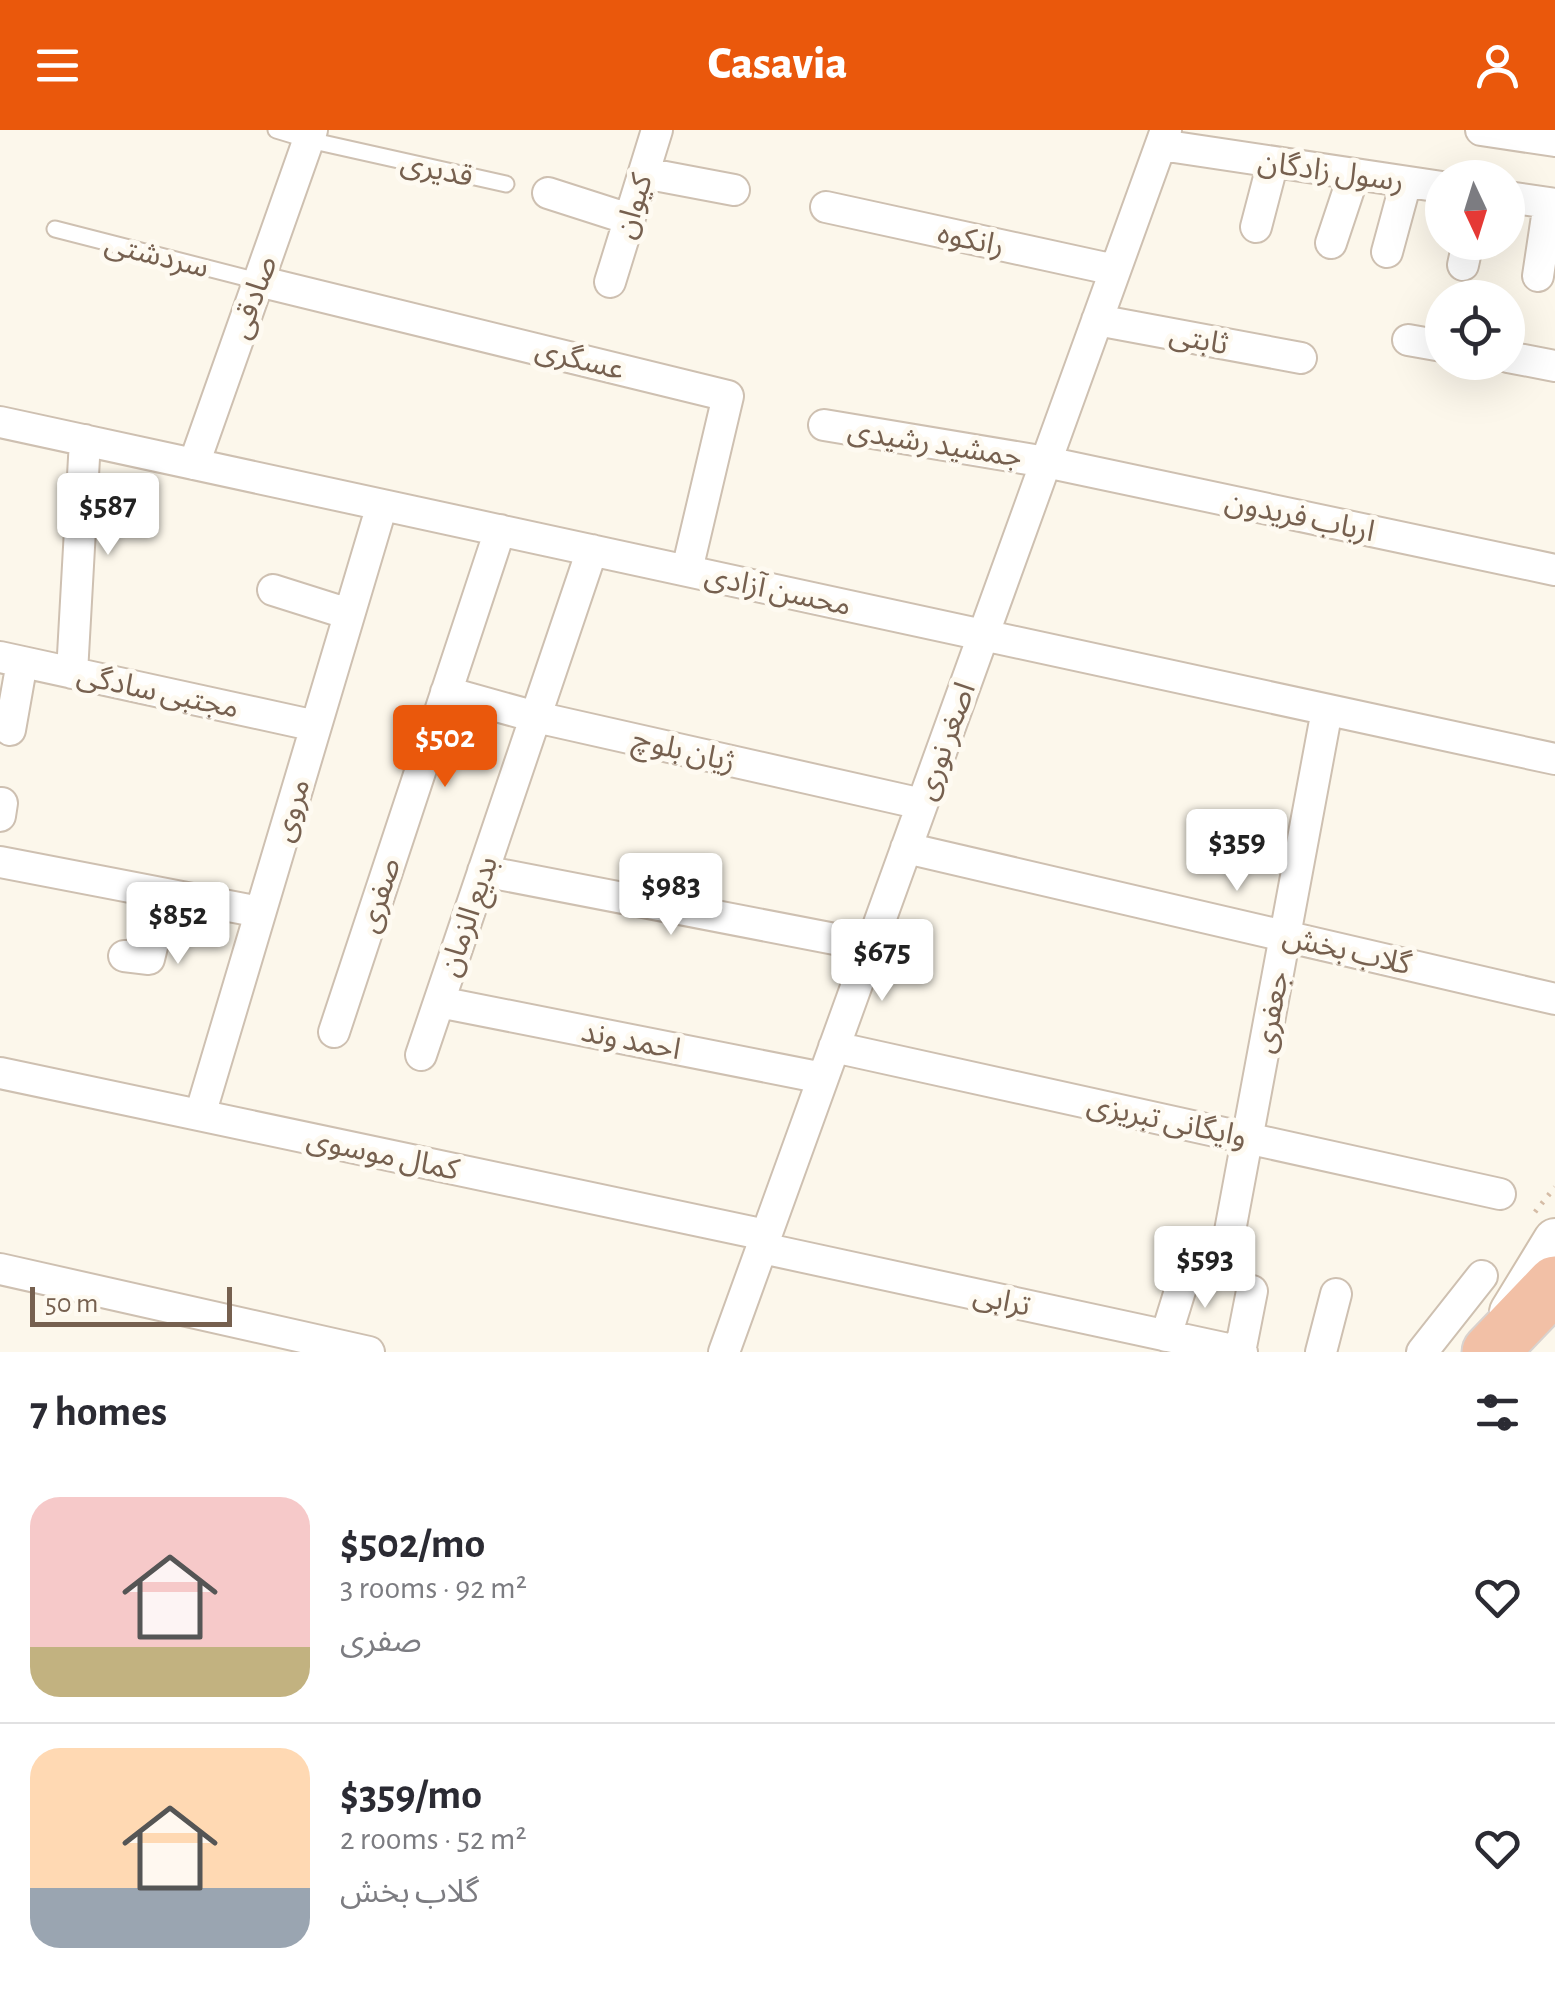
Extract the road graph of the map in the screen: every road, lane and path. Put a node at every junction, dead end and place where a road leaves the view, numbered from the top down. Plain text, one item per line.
1 (276, 130) edge
2 (657, 130) edge
3 (1481, 130) edge
4 (310, 135) edge
5 (1163, 138) edge
6 (1555, 141) edge
7 (1273, 162) junction
8 (644, 173) junction
9 (1354, 174) junction
10 (1406, 182) junction
11 (506, 184) dead end
12 (1425, 185) edge
13 (734, 190) dead end
14 (548, 193) dead end
15 (1525, 200) edge
16 (1552, 204) edge
17 (826, 207) dead end
18 (629, 219) junction
19 (1256, 228) dead end
20 (56, 230) dead end
21 (1331, 244) dead end
22 (1387, 252) dead end
23 (1116, 270) junction
24 (1538, 276) dead end
25 (258, 281) junction
26 (610, 282) dead end
27 (1097, 320) junction
28 (1408, 340) dead end
29 (1425, 343) edge
30 (1300, 358) dead end
31 (1525, 360) edge
32 (1555, 366) edge
33 (0, 422) edge
34 (824, 425) dead end
35 (85, 440) junction
36 (1046, 462) junction
37 (194, 464) junction
38 (382, 505) junction
39 (500, 530) junction
40 (592, 550) junction
41 (687, 570) junction
42 (1555, 570) edge
43 (273, 590) dead end
44 (349, 614) junction
45 (983, 635) junction
46 (11, 660) edge
47 (72, 672) junction
48 (446, 692) junction
49 (1327, 710) junction
50 (536, 717) junction
51 (316, 726) junction
52 (10, 730) dead end
53 (1555, 759) edge
54 (922, 804) junction
55 (906, 848) junction
56 (0, 862) edge
57 (483, 872) junction
58 (164, 894) junction
59 (260, 912) junction
60 (1285, 936) junction
61 (871, 946) junction
62 (124, 956) dead end
63 (1555, 998) edge
64 (439, 1002) junction
65 (334, 1032) dead end
66 (834, 1047) junction
67 (421, 1054) dead end
68 (0, 1073) edge
69 (823, 1078) junction
70 (200, 1115) junction
71 (1247, 1138) junction
72 (1500, 1194) dead end
73 (1230, 1232) dead end
74 (1555, 1240) edge
75 (764, 1242) junction
76 (1187, 1268) dead end
77 (0, 1270) edge
78 (1482, 1276) dead end
79 (1555, 1284) edge
80 (1252, 1290) dead end
81 (1336, 1294) dead end
82 (1166, 1336) junction
83 (369, 1352) edge
84 (724, 1352) edge
85 (1241, 1352) edge
86 (1320, 1352) edge
87 (1422, 1352) edge
88 (1489, 1352) edge

1 - 4 lane, قدیری
2 - 8 street, کیوان
3 - 6 street
4 - 11 lane, قدیری
4 - 25 street, صادقی
5 - 7 street, رسول زادگان
5 - 23 street, اصغر نوری
7 - 9 street, رسول زادگان
7 - 19 street
8 - 13 street
8 - 18 street, کیوان
9 - 10 street, رسول زادگان
9 - 21 street
10 - 12 street, رسول زادگان
10 - 22 street
14 - 18 street
15 - 16 street
16 - 24 street
17 - 23 street, رانکوه
18 - 26 street, کیوان
20 - 25 lane, سردشتی
23 - 27 street, اصغر نوری
25 - 37 street, صادقی
25 - 41 street, عسگری
27 - 30 street, ثابتی
27 - 36 street, اصغر نوری
28 - 29 street
31 - 32 street
33 - 35 street, محسن آزادی
34 - 36 street, جمشید رشیدی
35 - 37 street, محسن آزادی
35 - 47 street
36 - 42 street, ارباب فریدون
36 - 45 street, اصغر نوری
37 - 38 street, محسن آزادی
38 - 39 street, محسن آزادی
38 - 44 street, مروی
39 - 40 street, محسن آزادی
39 - 48 street, صفری
40 - 41 street, محسن آزادی
40 - 50 street, بدیع الزمان
41 - 45 street, محسن آزادی
43 - 44 street
44 - 51 street, مروی
45 - 49 street, محسن آزادی
45 - 54 street, اصغر نوری
46 - 47 street, مجتبی سادگی
46 - 52 street
47 - 51 street, مجتبی سادگی
48 - 50 street, ژیان بلوچ
48 - 65 street, صفری
49 - 53 street, محسن آزادی
49 - 60 street, جعفری
50 - 54 street, ژیان بلوچ
50 - 57 street, بدیع الزمان
51 - 59 street, مروی
54 - 55 street, اصغر نوری
55 - 60 street, گلاب بخش
55 - 61 street, اصغر نوری
56 - 58 street
57 - 61 street
57 - 64 street, بدیع الزمان
58 - 59 street
58 - 62 street
59 - 70 street, مروی
60 - 63 street, گلاب بخش
60 - 71 street, جعفری
61 - 66 street, اصغر نوری
64 - 67 street, بدیع الزمان
64 - 69 street, احمد وند
66 - 69 street, اصغر نوری
66 - 71 street, وایگانی تبریزی
68 - 70 street, کمال موسوی
69 - 75 street, اصغر نوری
70 - 75 street, کمال موسوی
71 - 72 street, وایگانی تبریزی
71 - 73 street, جعفری
74 - 88 main road
75 - 82 street, ترابی
75 - 84 street, اصغر نوری
76 - 82 street
77 - 83 street
78 - 87 street
79 - 88 highway
80 - 85 street
81 - 86 street
82 - 85 street, ترابی

